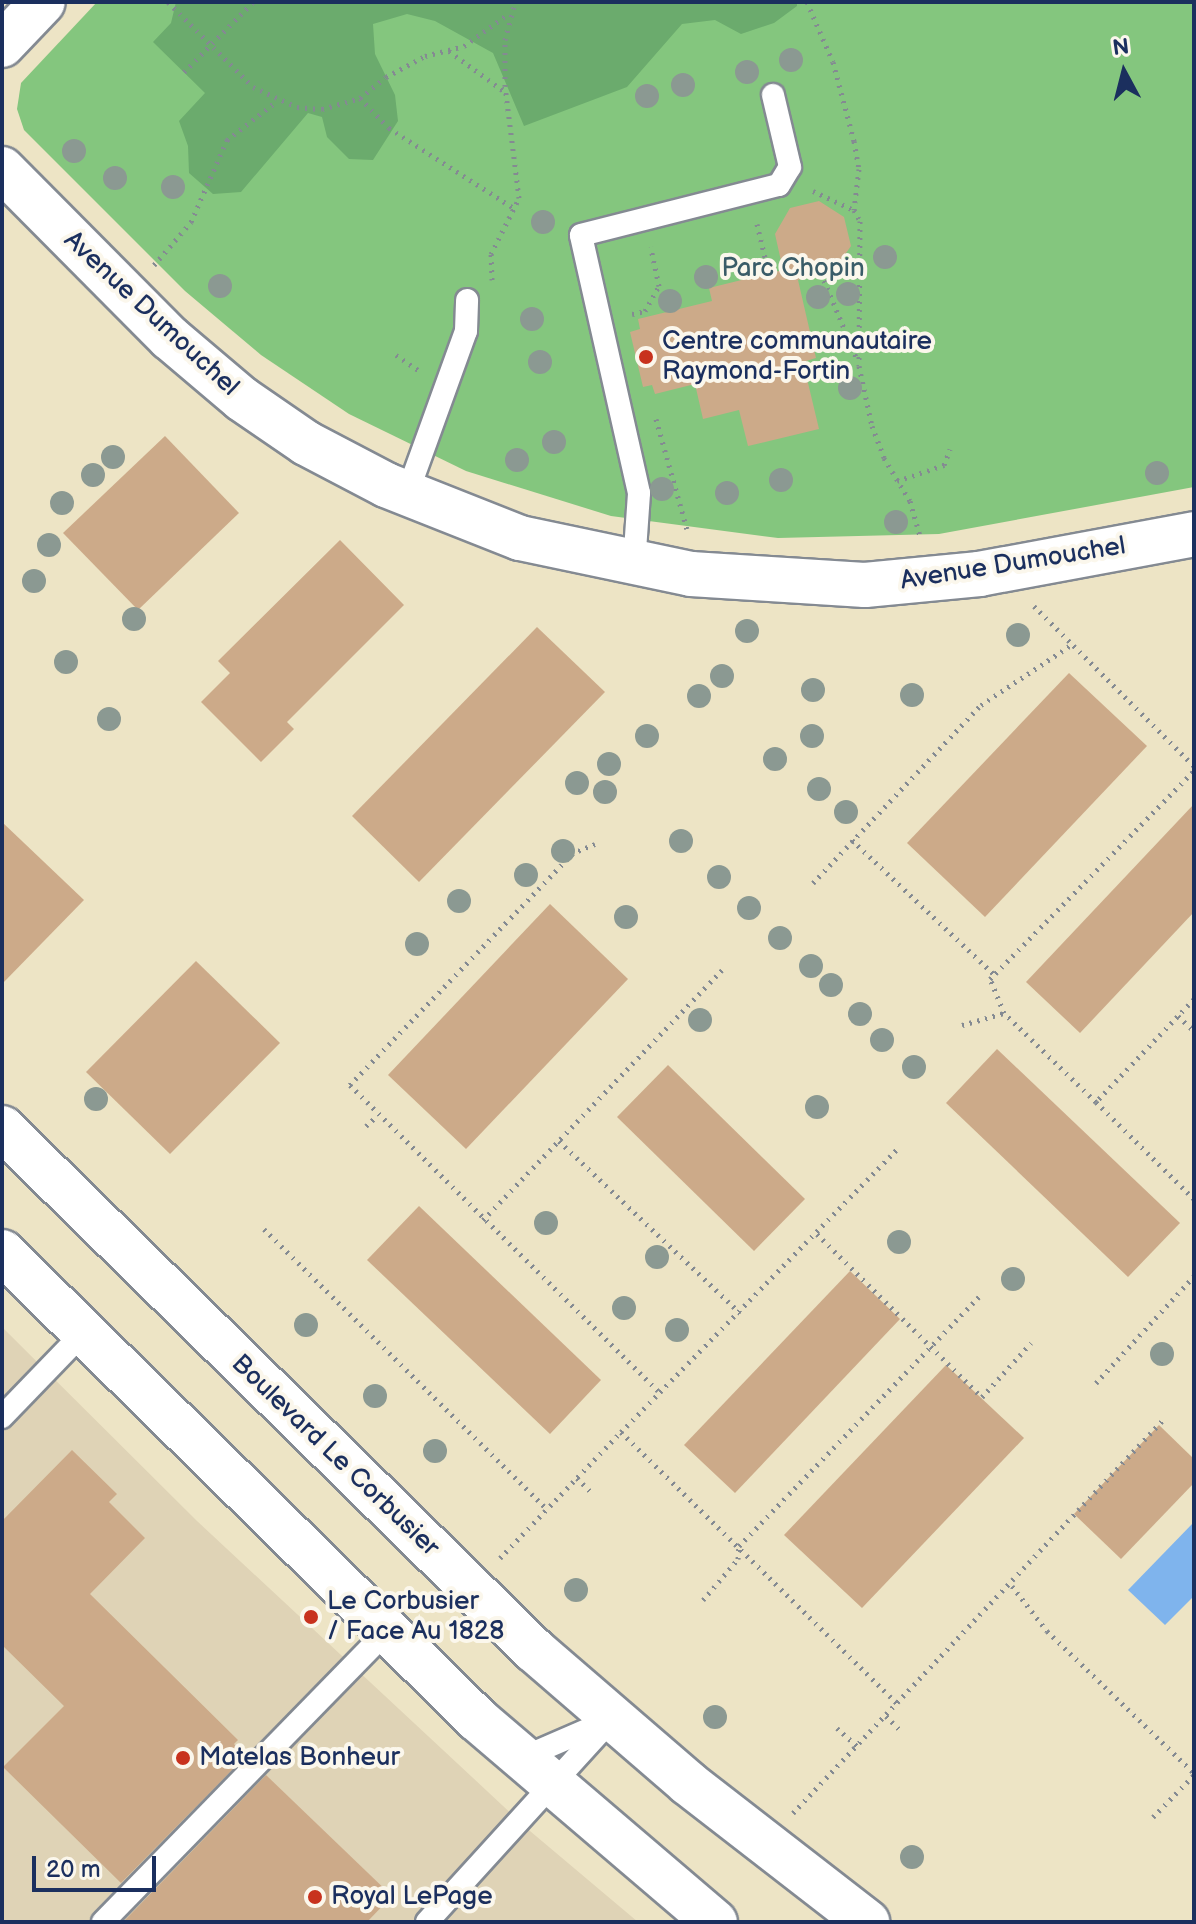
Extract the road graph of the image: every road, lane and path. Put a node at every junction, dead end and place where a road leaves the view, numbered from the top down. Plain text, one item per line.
1 (43, 2) edge
2 (168, 2) edge
3 (253, 2) edge
4 (515, 2) edge
5 (807, 2) edge
6 (509, 14) junction
7 (209, 44) junction
8 (2, 45) edge
9 (448, 51) junction
10 (184, 72) dead end
11 (506, 93) junction
12 (773, 95) dead end
13 (360, 98) junction
14 (278, 100) junction
15 (2, 169) edge
16 (804, 187) dead end
17 (515, 209) junction
18 (753, 210) dead end
19 (854, 210) junction
20 (154, 265) dead end
21 (821, 273) dead end
22 (769, 274) dead end
23 (494, 286) dead end
24 (467, 300) dead end
25 (396, 355) dead end
26 (858, 361) junction
27 (428, 377) dead end
28 (950, 449) dead end
29 (897, 481) junction
30 (407, 494) junction
31 (1194, 534) edge
32 (920, 541) dead end
33 (634, 565) junction
34 (1033, 605) dead end
35 (1071, 645) junction
36 (1194, 768) edge
37 (852, 840) junction
38 (595, 844) dead end
39 (813, 883) dead end
40 (722, 970) dead end
41 (995, 975) junction
42 (1194, 999) edge
43 (1004, 1013) junction
44 (1178, 1016) junction
45 (962, 1025) dead end
46 (1194, 1031) edge
47 (1096, 1102) junction
48 (377, 1116) junction
49 (366, 1126) dead end
50 (2, 1128) edge
51 (559, 1141) junction
52 (900, 1146) dead end
53 (1194, 1199) edge
54 (483, 1220) junction
55 (264, 1229) dead end
56 (817, 1234) junction
57 (2, 1252) edge
58 (1194, 1276) edge
59 (980, 1296) dead end
60 (740, 1313) junction
61 (84, 1332) junction
62 (1031, 1343) dead end
63 (933, 1346) junction
64 (1096, 1383) dead end
65 (658, 1391) junction
66 (2, 1417) edge
67 (1163, 1420) dead end
68 (621, 1432) junction
69 (577, 1478) junction
70 (593, 1494) dead end
71 (547, 1509) junction
72 (739, 1546) junction
73 (499, 1558) dead end
74 (1012, 1586) junction
75 (703, 1600) dead end
76 (386, 1632) junction
77 (898, 1704) junction
78 (886, 1716) junction
79 (612, 1719) junction
80 (837, 1728) dead end
81 (902, 1732) dead end
82 (857, 1746) junction
83 (522, 1758) junction
84 (1194, 1774) edge
85 (554, 1788) junction
86 (792, 1814) dead end
87 (1153, 1817) dead end
88 (103, 1922) edge
89 (426, 1922) edge
90 (715, 1922) edge
91 (867, 1922) edge

1 - 8 street
2 - 7 path
3 - 7 path
4 - 6 path
5 - 19 path
6 - 9 path
6 - 11 path
7 - 10 path
7 - 14 path
9 - 11 path
9 - 13 path
11 - 17 path
12 - 33 lane
13 - 14 path
13 - 17 path
14 - 20 path
15 - 30 street, Avenue Dumouchel
16 - 19 path
17 - 23 path
18 - 22 path
19 - 26 path
21 - 26 path
24 - 30 lane
25 - 27 path
26 - 29 path
28 - 29 path
29 - 32 path
30 - 33 street, Avenue Dumouchel
31 - 33 street, Avenue Dumouchel
34 - 35 path
35 - 36 path
35 - 37 path
36 - 41 path
37 - 39 path
37 - 41 path
38 - 48 path
40 - 51 path
41 - 43 path
42 - 44 path
43 - 45 path
43 - 47 path
44 - 46 path
44 - 47 path
47 - 53 path
48 - 49 path
48 - 54 path
50 - 79 street, Boulevard Le Corbusier
51 - 54 path
51 - 60 path
52 - 56 path
54 - 65 path
55 - 71 path
56 - 60 path
56 - 63 path
57 - 61 street
58 - 64 path
59 - 63 path
60 - 65 path
61 - 66 lane
61 - 76 street
62 - 63 path
63 - 72 path
65 - 68 path
67 - 74 path
68 - 69 path
68 - 72 path
69 - 70 path
69 - 71 path
71 - 73 path
72 - 75 path
72 - 77 path
74 - 77 path
74 - 84 path
76 - 83 street
76 - 88 lane
77 - 78 path
78 - 81 path
78 - 82 path
79 - 83 lane
79 - 85 lane
79 - 91 street, Boulevard Le Corbusier
80 - 82 path
82 - 86 path
83 - 85 street
84 - 87 path
85 - 89 lane
85 - 90 street

